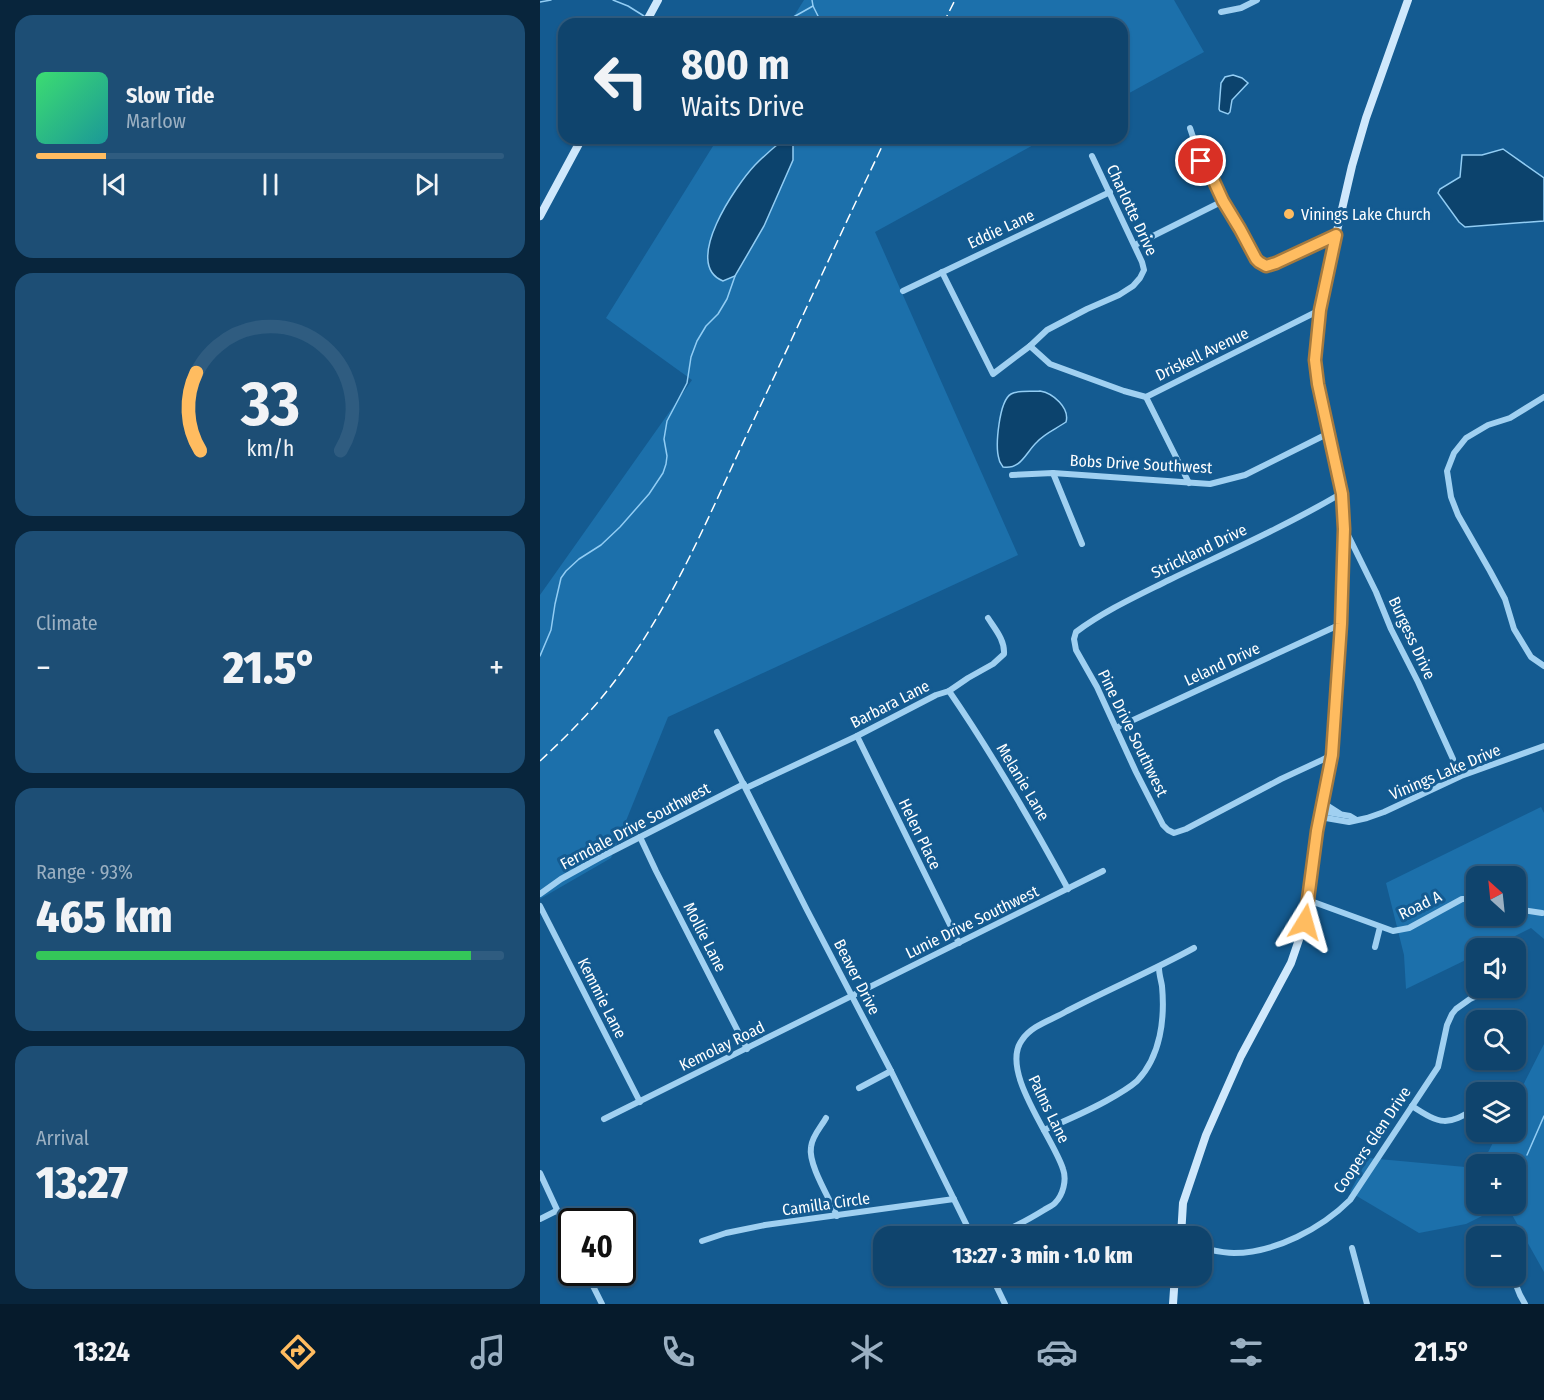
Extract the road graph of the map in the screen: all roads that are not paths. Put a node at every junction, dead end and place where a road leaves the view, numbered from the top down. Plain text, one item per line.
1 (658, 0) edge
2 (1257, 0) edge
3 (1408, 0) edge
4 (1221, 12) dead end
5 (648, 18) edge
6 (1190, 128) dead end
7 (579, 144) edge
8 (1092, 156) dead end
9 (1110, 192) junction
10 (1223, 201) junction
11 (540, 216) edge
12 (1336, 235) junction
13 (1135, 245) junction
14 (942, 272) junction
15 (903, 291) dead end
16 (1320, 310) junction
17 (1030, 346) junction
18 (1146, 397) junction
19 (1544, 397) edge
20 (1329, 433) junction
21 (1053, 473) junction
22 (1012, 475) dead end
23 (1189, 483) junction
24 (1342, 494) junction
25 (1344, 529) junction
26 (1082, 544) dead end
27 (988, 618) dead end
28 (1341, 624) junction
29 (1074, 639) joint
30 (1544, 666) edge
31 (949, 691) junction
32 (1116, 728) junction
33 (717, 732) dead end
34 (856, 736) junction
35 (1544, 746) edge
36 (1332, 755) junction
37 (1453, 759) dead end
38 (745, 786) junction
39 (1324, 799) junction
40 (1321, 814) junction
41 (1342, 814) junction
42 (1355, 819) junction
43 (640, 837) junction
44 (1103, 871) dead end
45 (1068, 889) junction
46 (540, 894) edge
47 (1466, 899) edge
48 (1308, 900) junction
49 (540, 906) edge
50 (1526, 911) edge
51 (1542, 913) dead end
52 (1380, 927) junction
53 (959, 943) junction
54 (1375, 947) dead end
55 (1194, 948) dead end
56 (1159, 968) junction
57 (852, 996) junction
58 (1472, 998) edge
59 (747, 1049) junction
60 (891, 1071) junction
61 (859, 1088) dead end
62 (640, 1102) junction
63 (1412, 1106) junction
64 (1466, 1114) edge
65 (826, 1118) dead end
66 (604, 1119) dead end
67 (1044, 1130) junction
68 (540, 1173) edge
69 (954, 1199) junction
70 (556, 1211) junction
71 (558, 1215) edge
72 (837, 1216) junction
73 (540, 1219) edge
74 (967, 1226) edge
75 (1016, 1226) edge
76 (1182, 1226) edge
77 (702, 1241) dead end
78 (1352, 1248) dead end
79 (1212, 1250) edge
80 (593, 1286) edge
81 (996, 1286) edge
82 (1174, 1286) edge
83 (1516, 1286) edge
84 (602, 1304) edge
85 (1005, 1304) edge
86 (1173, 1304) edge
87 (1367, 1304) edge
88 (1525, 1304) edge

1 - 5 street
2 - 4 street
3 - 12 street
6 - 10 street
7 - 11 street
8 - 9 street, Charlotte Drive
9 - 13 street, Charlotte Drive
9 - 14 street, Eddie Lane
10 - 12 street
10 - 13 street
12 - 16 street
13 - 17 street, Charlotte Drive
14 - 15 street, Eddie Lane
14 - 17 street, Charlotte Drive
16 - 18 street, Driskell Avenue
16 - 20 street
17 - 18 street, Driskell Avenue
18 - 23 street
19 - 30 street
20 - 23 street, Bobs Drive Southwest
20 - 24 street
21 - 22 street, Bobs Drive Southwest
21 - 23 street, Bobs Drive Southwest
21 - 26 street
24 - 25 street
24 - 29 street, Strickland Drive
25 - 28 street
25 - 37 street, Burgess Drive
27 - 31 street, Barbara Lane
28 - 32 street, Leland Drive
28 - 36 street
29 - 32 street, Pine Drive Southwest
31 - 34 street, Barbara Lane
31 - 45 street, Melanie Lane
32 - 36 street, Pine Drive Southwest
33 - 38 street, Beaver Drive
34 - 38 street, Barbara Lane
34 - 53 street, Helen Place
35 - 42 street, Vinings Lake Drive
36 - 39 street
38 - 43 street, Ferndale Drive Southwest
38 - 57 street, Beaver Drive
39 - 40 street
39 - 41 street
40 - 41 street
40 - 42 street, Vinings Lake Drive
40 - 48 street
41 - 42 street
43 - 46 street, Ferndale Drive Southwest
43 - 59 street, Mollie Lane
44 - 45 street, Lunie Drive Southwest
45 - 53 street, Lunie Drive Southwest
47 - 52 street, Road A
48 - 52 street, Road A
48 - 76 street
49 - 62 street, Kemmie Lane
50 - 51 street
52 - 54 street
53 - 57 street, Lunie Drive Southwest
55 - 56 street, Palms Lane
56 - 67 street
56 - 67 street, Palms Lane
57 - 59 street, Kemolay Road
57 - 60 street, Beaver Drive
58 - 63 street, Coopers Glen Drive
59 - 62 street, Kemolay Road
60 - 61 street
60 - 69 street, Beaver Drive
62 - 66 street, Kemolay Road
63 - 64 street
63 - 79 street, Coopers Glen Drive
65 - 72 street
67 - 75 street, Palms Lane
68 - 70 street
69 - 72 street, Camilla Circle
69 - 74 street, Beaver Drive
70 - 71 street
70 - 73 street
72 - 77 street, Camilla Circle
78 - 87 street
80 - 84 street
81 - 85 street
82 - 86 street
83 - 88 street

